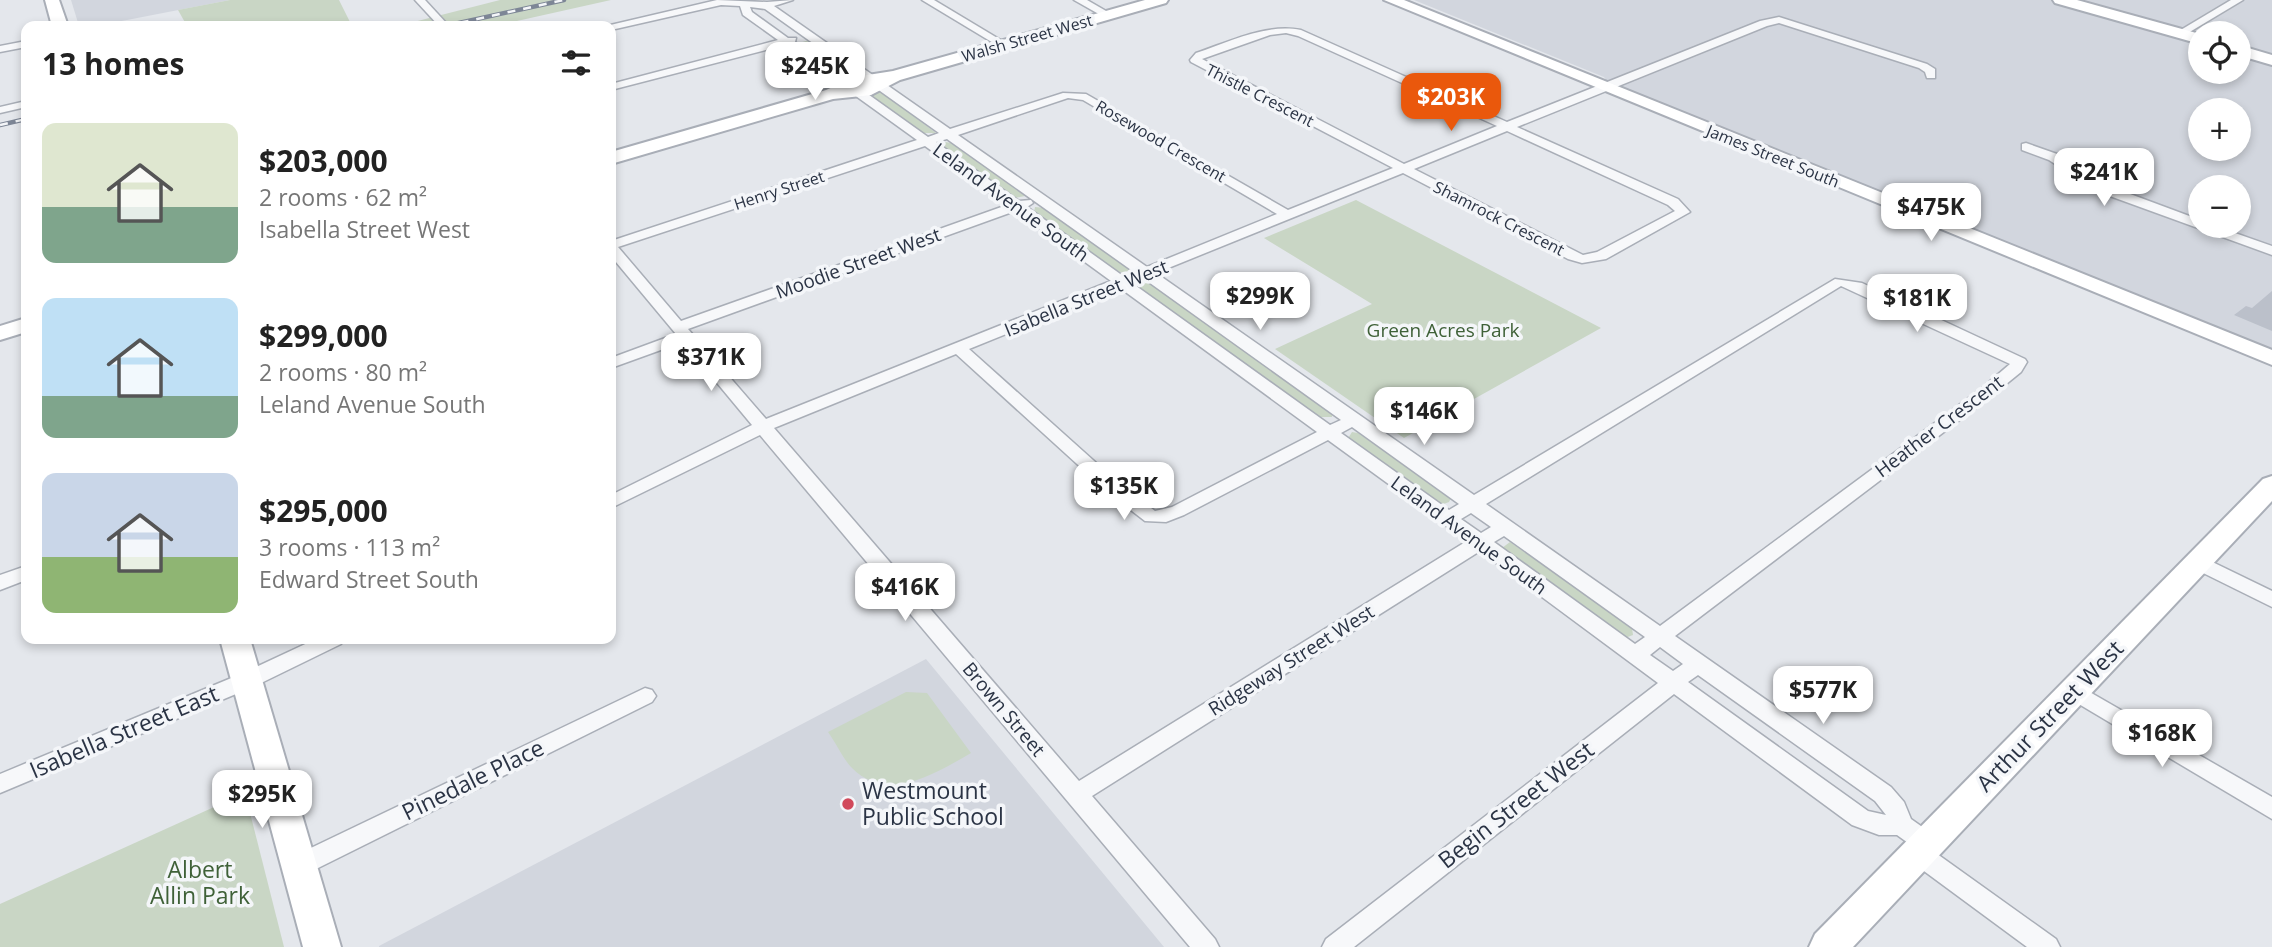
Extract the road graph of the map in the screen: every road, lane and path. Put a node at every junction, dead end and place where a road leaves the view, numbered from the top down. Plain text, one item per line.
1 (52, 0) edge
2 (420, 0) edge
3 (788, 0) edge
4 (927, 0) edge
5 (1079, 0) edge
6 (1161, 0) edge
7 (1391, 0) edge
8 (2060, 0) edge
9 (2238, 0) edge
10 (766, 5) junction
11 (745, 6) junction
12 (1108, 15) junction
13 (58, 21) edge
14 (439, 21) edge
15 (616, 26) edge
16 (2179, 34) junction
17 (809, 35) junction
18 (2188, 36) edge
19 (787, 41) junction
20 (21, 45) edge
21 (1004, 45) junction
22 (0, 49) edge
23 (2251, 54) edge
24 (2272, 60) edge
25 (1931, 76) dead end
26 (881, 80) junction
27 (616, 86) edge
28 (1606, 88) junction
29 (845, 91) junction
30 (21, 105) edge
31 (0, 110) edge
32 (1509, 127) junction
33 (946, 133) junction
34 (928, 142) junction
35 (2025, 147) dead end
36 (616, 157) edge
37 (1405, 169) junction
38 (1039, 199) junction
39 (1017, 206) junction
40 (1289, 216) junction
41 (2188, 220) edge
42 (2236, 238) edge
43 (616, 244) edge
44 (2272, 251) edge
45 (616, 252) edge
46 (1146, 274) junction
47 (1124, 283) junction
48 (21, 313) edge
49 (0, 319) edge
50 (21, 327) edge
51 (682, 332) junction
52 (0, 333) edge
53 (960, 349) junction
54 (2272, 358) edge
55 (616, 361) edge
56 (1353, 421) junction
57 (764, 426) junction
58 (1328, 434) junction
59 (2272, 485) edge
60 (616, 500) edge
61 (1472, 504) junction
62 (1448, 519) junction
63 (1504, 527) junction
64 (1480, 542) junction
65 (2199, 562) junction
66 (21, 575) edge
67 (0, 583) edge
68 (2272, 600) edge
69 (1658, 637) junction
70 (237, 644) edge
71 (324, 644) edge
72 (1635, 654) junction
73 (1697, 664) junction
74 (248, 680) junction
75 (1673, 682) junction
76 (2074, 691) junction
77 (645, 696) dead end
78 (0, 784) edge
79 (1077, 794) junction
80 (2272, 809) edge
81 (1915, 840) junction
82 (300, 865) junction
83 (322, 947) edge
84 (1206, 947) edge
85 (1335, 947) edge
86 (1828, 947) edge
87 (2047, 947) edge

1 - 13 street
2 - 14 street
3 - 10 street
4 - 21 street
5 - 12 street
6 - 12 street, Walsh Street West
7 - 28 street, James Street South
8 - 16 street
9 - 16 street
10 - 11 street, Leland Avenue South
10 - 17 street, Leland Avenue South
11 - 15 street, Leland Avenue South
11 - 19 street, Leland Avenue South
12 - 21 street, Walsh Street West
16 - 18 street
17 - 19 street
17 - 26 street, Leland Avenue South
19 - 27 street
19 - 29 street, Leland Avenue South
20 - 22 street
21 - 26 street, Walsh Street West
23 - 24 street
25 - 28 street, Isabella Street West
26 - 29 street, Walsh Street West
26 - 33 street, Leland Avenue South
28 - 32 street, Isabella Street West
28 - 54 street, James Street South
29 - 34 street, Leland Avenue South
29 - 36 street, Walsh Street West
30 - 31 street
32 - 37 street, Isabella Street West
32 - 37 street, Shamrock Crescent
32 - 37 street, Thistle Crescent
33 - 34 street, Henry Street
33 - 38 street, Leland Avenue South
33 - 40 street, Rosewood Crescent
34 - 39 street, Leland Avenue South
34 - 43 street, Henry Street
35 - 41 street
37 - 40 street, Isabella Street West
38 - 39 street, Moodie Street West
38 - 46 street, Leland Avenue South
39 - 47 street, Leland Avenue South
39 - 51 street, Moodie Street West
40 - 46 street, Isabella Street West
42 - 44 street
45 - 51 street, Brown Street
46 - 47 street, Isabella Street West
46 - 56 street, Leland Avenue South
47 - 53 street, Isabella Street West
47 - 58 street, Leland Avenue South
48 - 49 street
50 - 52 street
51 - 55 street, Moodie Street West
51 - 57 street, Brown Street
53 - 57 street, Isabella Street West
53 - 58 street
56 - 58 street
56 - 61 street, Leland Avenue South
57 - 60 street, Isabella Street West
57 - 79 street, Brown Street
58 - 62 street, Leland Avenue South
59 - 65 street, Arthur Street West
61 - 62 street, Heather Crescent
61 - 63 street, Leland Avenue South
61 - 69 street, Heather Crescent
62 - 64 street, Leland Avenue South
63 - 64 street, Ridgeway Street West
63 - 69 street, Leland Avenue South
64 - 72 street, Leland Avenue South
64 - 79 street, Ridgeway Street West
65 - 68 street
65 - 76 street, Arthur Street West
66 - 67 street
69 - 72 street, Heather Crescent
69 - 73 street, Leland Avenue South
70 - 74 street
71 - 74 street
72 - 75 street, Leland Avenue South
73 - 75 street, Begin Street West
73 - 81 street, Leland Avenue South
74 - 78 street, Isabella Street East
74 - 82 street
75 - 81 street, Leland Avenue South
75 - 85 street, Begin Street West
76 - 80 street
76 - 81 street, Arthur Street West
77 - 82 street, Pinedale Place
79 - 84 street, Brown Street
81 - 86 street, Arthur Street West
81 - 87 street, Leland Avenue South
82 - 83 street

